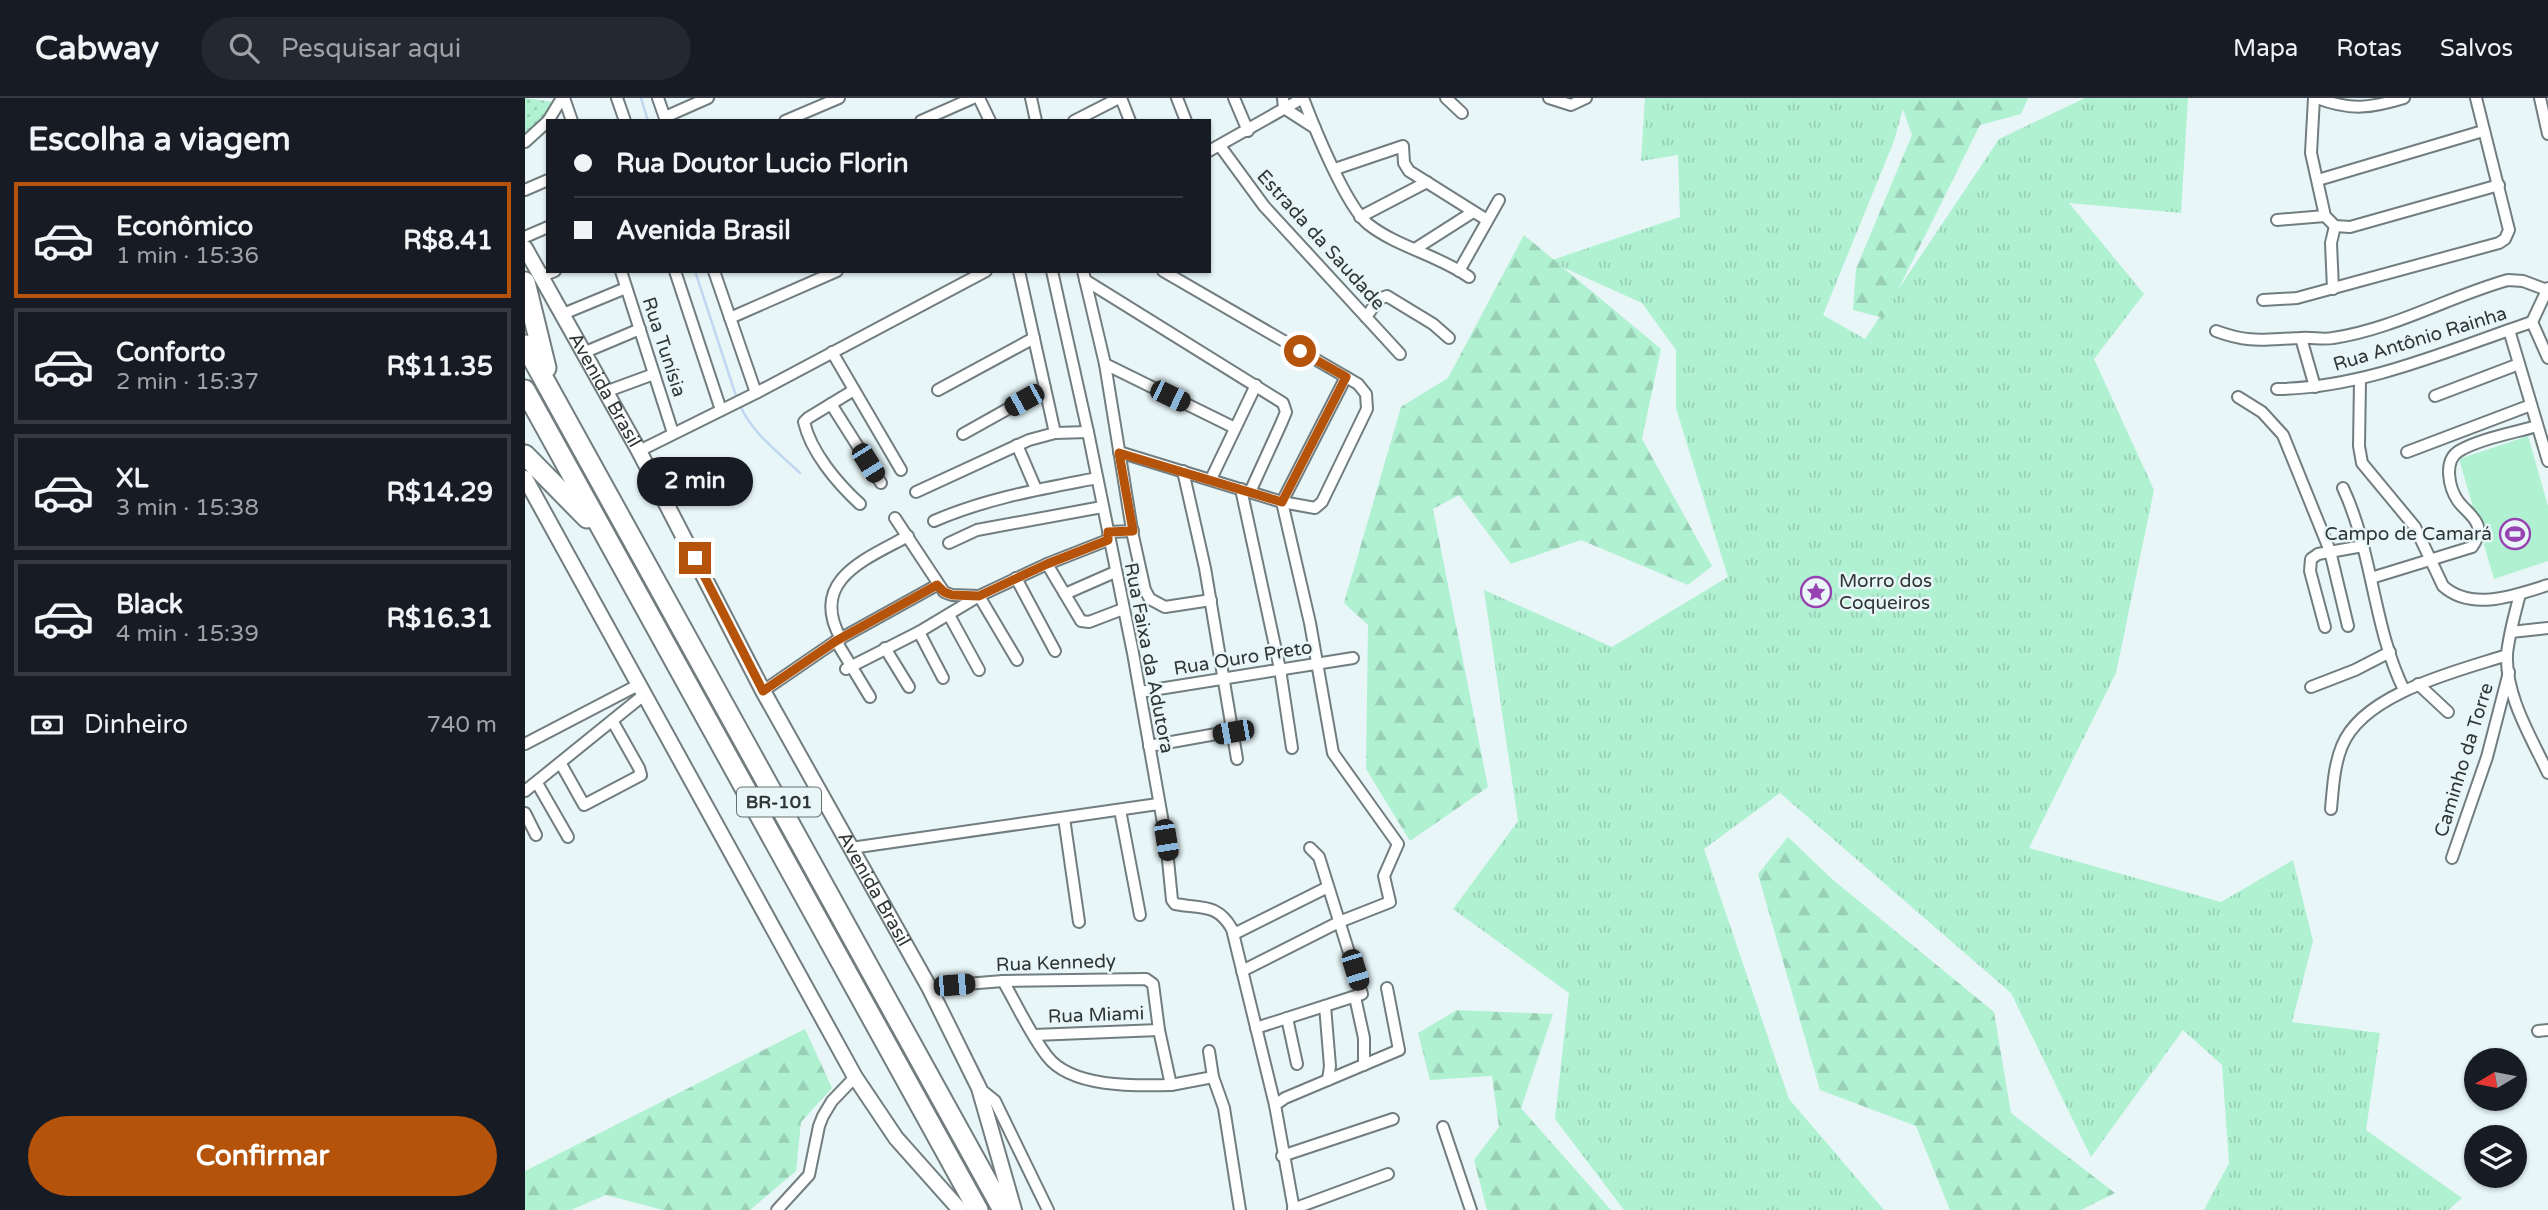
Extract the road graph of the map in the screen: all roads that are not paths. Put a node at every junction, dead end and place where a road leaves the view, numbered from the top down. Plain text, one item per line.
1 (563, 98) edge
2 (617, 98) edge
3 (657, 98) edge
4 (708, 98) edge
5 (839, 98) edge
6 (994, 98) edge
7 (1031, 98) edge
8 (1120, 98) edge
9 (1177, 98) edge
10 (1234, 98) edge
11 (1303, 98) edge
12 (1446, 98) edge
13 (1549, 98) edge
14 (1586, 98) edge
15 (2315, 98) edge
16 (2404, 98) edge
17 (2476, 98) edge
18 (2540, 98) edge
19 (978, 100) edge
20 (1284, 103) edge
21 (1462, 113) dead end
22 (549, 119) edge
23 (571, 119) edge
24 (624, 119) edge
25 (665, 119) edge
26 (790, 119) edge
27 (926, 119) edge
28 (989, 119) edge
29 (1035, 119) edge
30 (1078, 119) edge
31 (1129, 119) edge
32 (1186, 119) edge
33 (546, 123) edge
34 (1315, 128) junction
35 (1248, 131) junction
36 (2483, 131) junction
37 (2548, 134) edge
38 (525, 142) edge
39 (1215, 148) edge
40 (1335, 169) junction
41 (2318, 180) junction
42 (546, 181) edge
43 (1427, 182) junction
44 (2499, 185) junction
45 (525, 190) edge
46 (1499, 200) dead end
47 (1473, 212) junction
48 (1360, 216) junction
49 (2325, 216) junction
50 (1487, 220) junction
51 (2277, 220) dead end
52 (2335, 226) junction
53 (546, 228) edge
54 (525, 237) edge
55 (525, 248) edge
56 (1415, 249) junction
57 (622, 273) edge
58 (676, 273) edge
59 (716, 273) edge
60 (832, 273) edge
61 (982, 273) edge
62 (1019, 273) edge
63 (1052, 273) edge
64 (1166, 273) edge
65 (541, 276) edge
66 (1084, 276) edge
67 (626, 288) junction
68 (2333, 289) junction
69 (2547, 289) edge
70 (2263, 300) dead end
71 (2544, 305) edge
72 (563, 314) junction
73 (1366, 317) junction
74 (730, 318) junction
75 (2532, 322) junction
76 (640, 329) junction
77 (2509, 330) junction
78 (2216, 331) dead end
79 (1034, 338) junction
80 (1449, 338) dead end
81 (2301, 338) junction
82 (525, 345) edge
83 (832, 352) junction
84 (583, 353) junction
85 (1400, 354) dead end
86 (2548, 358) edge
87 (1105, 364) junction
88 (2519, 364) junction
89 (654, 374) junction
90 (1346, 377) junction
91 (2360, 380) junction
92 (1256, 384) junction
93 (2315, 387) junction
94 (1045, 388) junction
95 (2277, 389) dead end
96 (525, 390) edge
97 (854, 390) junction
98 (938, 390) dead end
99 (605, 392) junction
100 (756, 393) junction
101 (552, 396) junction
102 (2435, 396) dead end
103 (2238, 397) dead end
104 (831, 404) junction
105 (2531, 405) junction
106 (721, 410) junction
107 (2537, 426) junction
108 (1235, 428) junction
109 (1088, 432) junction
110 (673, 433) junction
111 (1055, 433) junction
112 (963, 434) dead end
113 (1017, 445) junction
114 (639, 451) junction
115 (2407, 452) dead end
116 (1119, 453) junction
117 (525, 455) edge
118 (2548, 461) edge
119 (901, 470) dead end
120 (1183, 471) junction
121 (1097, 478) junction
122 (1211, 479) junction
123 (881, 483) dead end
124 (527, 488) edge
125 (2343, 488) dead end
126 (1036, 489) junction
127 (1246, 491) junction
128 (916, 492) dead end
129 (1282, 502) junction
130 (860, 504) dead end
131 (1102, 507) junction
132 (895, 518) dead end
133 (934, 521) dead end
134 (1133, 531) junction
135 (908, 536) junction
136 (1108, 536) junction
137 (949, 543) dead end
138 (611, 545) junction
139 (2363, 546) junction
140 (2330, 551) junction
141 (2432, 560) junction
142 (1047, 564) junction
143 (1115, 572) junction
144 (1016, 578) junction
145 (2371, 578) junction
146 (937, 585) junction
147 (2548, 585) edge
148 (1065, 594) junction
149 (2519, 594) junction
150 (979, 596) junction
151 (1211, 600) junction
152 (1122, 609) junction
153 (949, 615) junction
154 (2348, 626) dead end
155 (2325, 628) dead end
156 (2548, 628) edge
157 (919, 632) junction
158 (2511, 632) junction
159 (838, 640) junction
160 (885, 648) junction
161 (1055, 651) dead end
162 (2390, 652) junction
163 (2507, 655) junction
164 (1353, 658) dead end
165 (1017, 660) dead end
166 (1317, 663) junction
167 (848, 668) junction
168 (1280, 669) junction
169 (979, 670) dead end
170 (2509, 672) junction
171 (943, 678) dead end
172 (1225, 679) junction
173 (2418, 684) junction
174 (909, 687) dead end
175 (2311, 687) dead end
176 (643, 689) junction
177 (2405, 690) junction
178 (763, 691) junction
179 (1140, 692) junction
180 (870, 697) dead end
181 (2448, 712) dead end
182 (613, 722) junction
183 (1233, 732) junction
184 (525, 744) edge
185 (1149, 746) junction
186 (1292, 748) dead end
187 (1237, 759) dead end
188 (561, 764) junction
189 (2548, 773) edge
190 (537, 783) junction
191 (525, 791) edge
192 (1158, 804) junction
193 (2330, 809) dead end
194 (1120, 810) junction
195 (525, 813) edge
196 (1064, 818) junction
197 (536, 835) dead end
198 (568, 837) dead end
199 (851, 848) junction
200 (1310, 848) dead end
201 (2452, 858) dead end
202 (1328, 887) junction
203 (1140, 915) dead end
204 (1079, 922) dead end
205 (1339, 922) junction
206 (1234, 934) junction
207 (1242, 971) junction
208 (1003, 981) junction
209 (929, 987) junction
210 (1387, 988) dead end
211 (1355, 997) junction
212 (1325, 1006) junction
213 (1287, 1018) junction
214 (1256, 1028) junction
215 (1159, 1030) junction
216 (1034, 1035) junction
217 (1209, 1051) dead end
218 (1297, 1064) dead end
219 (1364, 1065) junction
220 (855, 1077) junction
221 (1213, 1077) junction
222 (1328, 1080) junction
223 (1177, 1084) junction
224 (979, 1088) junction
225 (1275, 1105) junction
226 (1392, 1119) dead end
227 (1443, 1127) dead end
228 (1282, 1156) junction
229 (1388, 1174) dead end
230 (1294, 1209) edge
231 (777, 1210) edge
232 (960, 1210) edge
233 (978, 1210) edge
234 (1003, 1210) edge
235 (1014, 1210) edge
236 (1048, 1210) edge
237 (1240, 1210) edge
238 (1471, 1210) edge

1 - 22 street
1 - 23 street
2 - 24 street
3 - 25 street
4 - 25 street
5 - 26 street
6 - 19 street
7 - 29 street
8 - 30 street
8 - 31 street
9 - 32 street
10 - 35 street
11 - 20 street
11 - 34 street
12 - 21 street
13 - 14 street
15 - 16 street
15 - 41 street
17 - 36 street
18 - 37 street
19 - 27 street
19 - 28 street
20 - 34 street
20 - 35 street
33 - 38 street
34 - 40 street
35 - 39 street
36 - 41 street
36 - 44 street
39 - 73 street, Estrada da Saudade
40 - 43 street
40 - 48 street
41 - 49 street
42 - 45 street
43 - 47 street
43 - 48 street
44 - 52 street
44 - 68 street
46 - 50 street
47 - 50 street
47 - 56 street
48 - 56 street
49 - 51 street
49 - 52 street
50 - 56 street
52 - 68 street
53 - 54 street
55 - 65 street, Avenida Brasil
57 - 67 street, Rua Tunísia
58 - 106 street
59 - 74 street
60 - 74 street
61 - 83 street
62 - 79 street
63 - 109 street, Rua Faixa da Adutora
64 - 90 street
65 - 72 street, Avenida Brasil
65 - 101 highway
66 - 87 street, Rua Faixa da Adutora
66 - 92 street
67 - 72 street
67 - 76 street, Rua Tunísia
68 - 70 street
69 - 71 street
69 - 81 street
71 - 75 street
72 - 84 street, Avenida Brasil
73 - 80 street
73 - 85 street, Estrada da Saudade
74 - 100 street
75 - 77 street, Rua Antônio Rainha
75 - 86 street
76 - 84 street
76 - 89 street, Rua Tunísia
77 - 88 street
77 - 91 street, Rua Antônio Rainha
78 - 81 street
79 - 94 street
79 - 98 street
81 - 93 street
82 - 101 highway, BR-101
83 - 97 street
83 - 100 street
84 - 99 street, Avenida Brasil
87 - 108 street
87 - 116 street, Rua Faixa da Adutora
88 - 102 street
88 - 105 street
89 - 99 street
89 - 110 street, Rua Tunísia
90 - 129 street
90 - 129 street
91 - 93 street, Rua Antônio Rainha
91 - 141 street
92 - 108 street
92 - 127 street
93 - 95 street, Rua Antônio Rainha
94 - 111 street
94 - 112 street
96 - 138 highway, BR-101
97 - 104 street
97 - 119 street
99 - 114 street, Avenida Brasil
100 - 106 street
101 - 234 highway, BR-101
103 - 140 street
104 - 123 street
104 - 130 street
105 - 107 street
105 - 115 street
106 - 110 street
107 - 118 street
107 - 141 street
108 - 122 street
109 - 111 street
109 - 121 street, Rua Faixa da Adutora
110 - 114 street
111 - 113 street
113 - 126 street
113 - 128 street
114 - 178 street, Avenida Brasil
116 - 120 street
116 - 134 street, Rua Faixa da Adutora
117 - 138 highway
120 - 122 street
120 - 151 street
121 - 126 street
121 - 131 street, Rua Faixa da Adutora
122 - 127 street
124 - 176 street
125 - 139 street
126 - 133 street
127 - 129 street
127 - 168 street
129 - 166 street
131 - 136 street, Rua Faixa da Adutora
131 - 137 street
132 - 135 street
134 - 136 street
134 - 151 street, Rua Faixa da Adutora
135 - 146 street
135 - 159 street
136 - 142 street
136 - 143 street, Rua Faixa da Adutora
138 - 233 highway, BR-101
139 - 140 street
139 - 145 street
140 - 154 street
140 - 155 street
141 - 145 street
141 - 149 street
142 - 144 street
142 - 148 street
143 - 148 street
143 - 152 street, Rua Faixa da Adutora
144 - 150 street
144 - 161 street
145 - 162 street
146 - 150 street
146 - 159 street
147 - 149 street
148 - 152 street
149 - 158 street
150 - 153 street
150 - 165 street
151 - 172 street
152 - 179 street, Rua Faixa da Adutora
153 - 157 street
153 - 169 street
156 - 158 street
157 - 160 street
157 - 171 street
158 - 163 street
159 - 167 street
159 - 178 street
160 - 167 street
160 - 174 street
162 - 175 street
162 - 177 street
163 - 170 street
163 - 173 street, Caminho da Torre
164 - 166 street, Rua Ouro Preto
166 - 168 street, Rua Ouro Preto
166 - 205 street
167 - 180 street
168 - 172 street, Rua Ouro Preto
168 - 186 street
170 - 189 street
170 - 201 street, Caminho da Torre
172 - 179 street, Rua Ouro Preto
172 - 183 street
173 - 177 street, Caminho da Torre
173 - 181 street
176 - 182 street
176 - 184 street
176 - 220 street
177 - 193 street, Caminho da Torre
178 - 199 street, Avenida Brasil
179 - 185 street, Rua Faixa da Adutora
182 - 188 street
182 - 188 street
183 - 185 street
183 - 187 street
185 - 192 street, Rua Faixa da Adutora
188 - 190 street
190 - 191 street
190 - 198 street
192 - 194 street
192 - 206 street, Rua Faixa da Adutora
194 - 196 street
194 - 203 street
195 - 197 street
196 - 199 street
196 - 204 street
199 - 209 street, Avenida Brasil
200 - 202 street
202 - 205 street
202 - 206 street
205 - 207 street
205 - 211 street
206 - 207 street
207 - 214 street
208 - 209 street, Rua Kennedy
208 - 215 street, Rua Kennedy
208 - 216 street
209 - 224 street, Avenida Brasil
210 - 219 street
211 - 212 street
211 - 219 street
212 - 213 street
212 - 222 street
213 - 214 street
213 - 218 street
214 - 225 street
215 - 216 street, Rua Miami
215 - 223 street
216 - 223 street
217 - 221 street
219 - 222 street
220 - 231 street
220 - 232 street
221 - 223 street
221 - 237 street
222 - 225 street
224 - 235 street, Avenida Brasil
224 - 236 street
225 - 228 street
226 - 228 street
227 - 238 street
228 - 230 street
229 - 230 street

